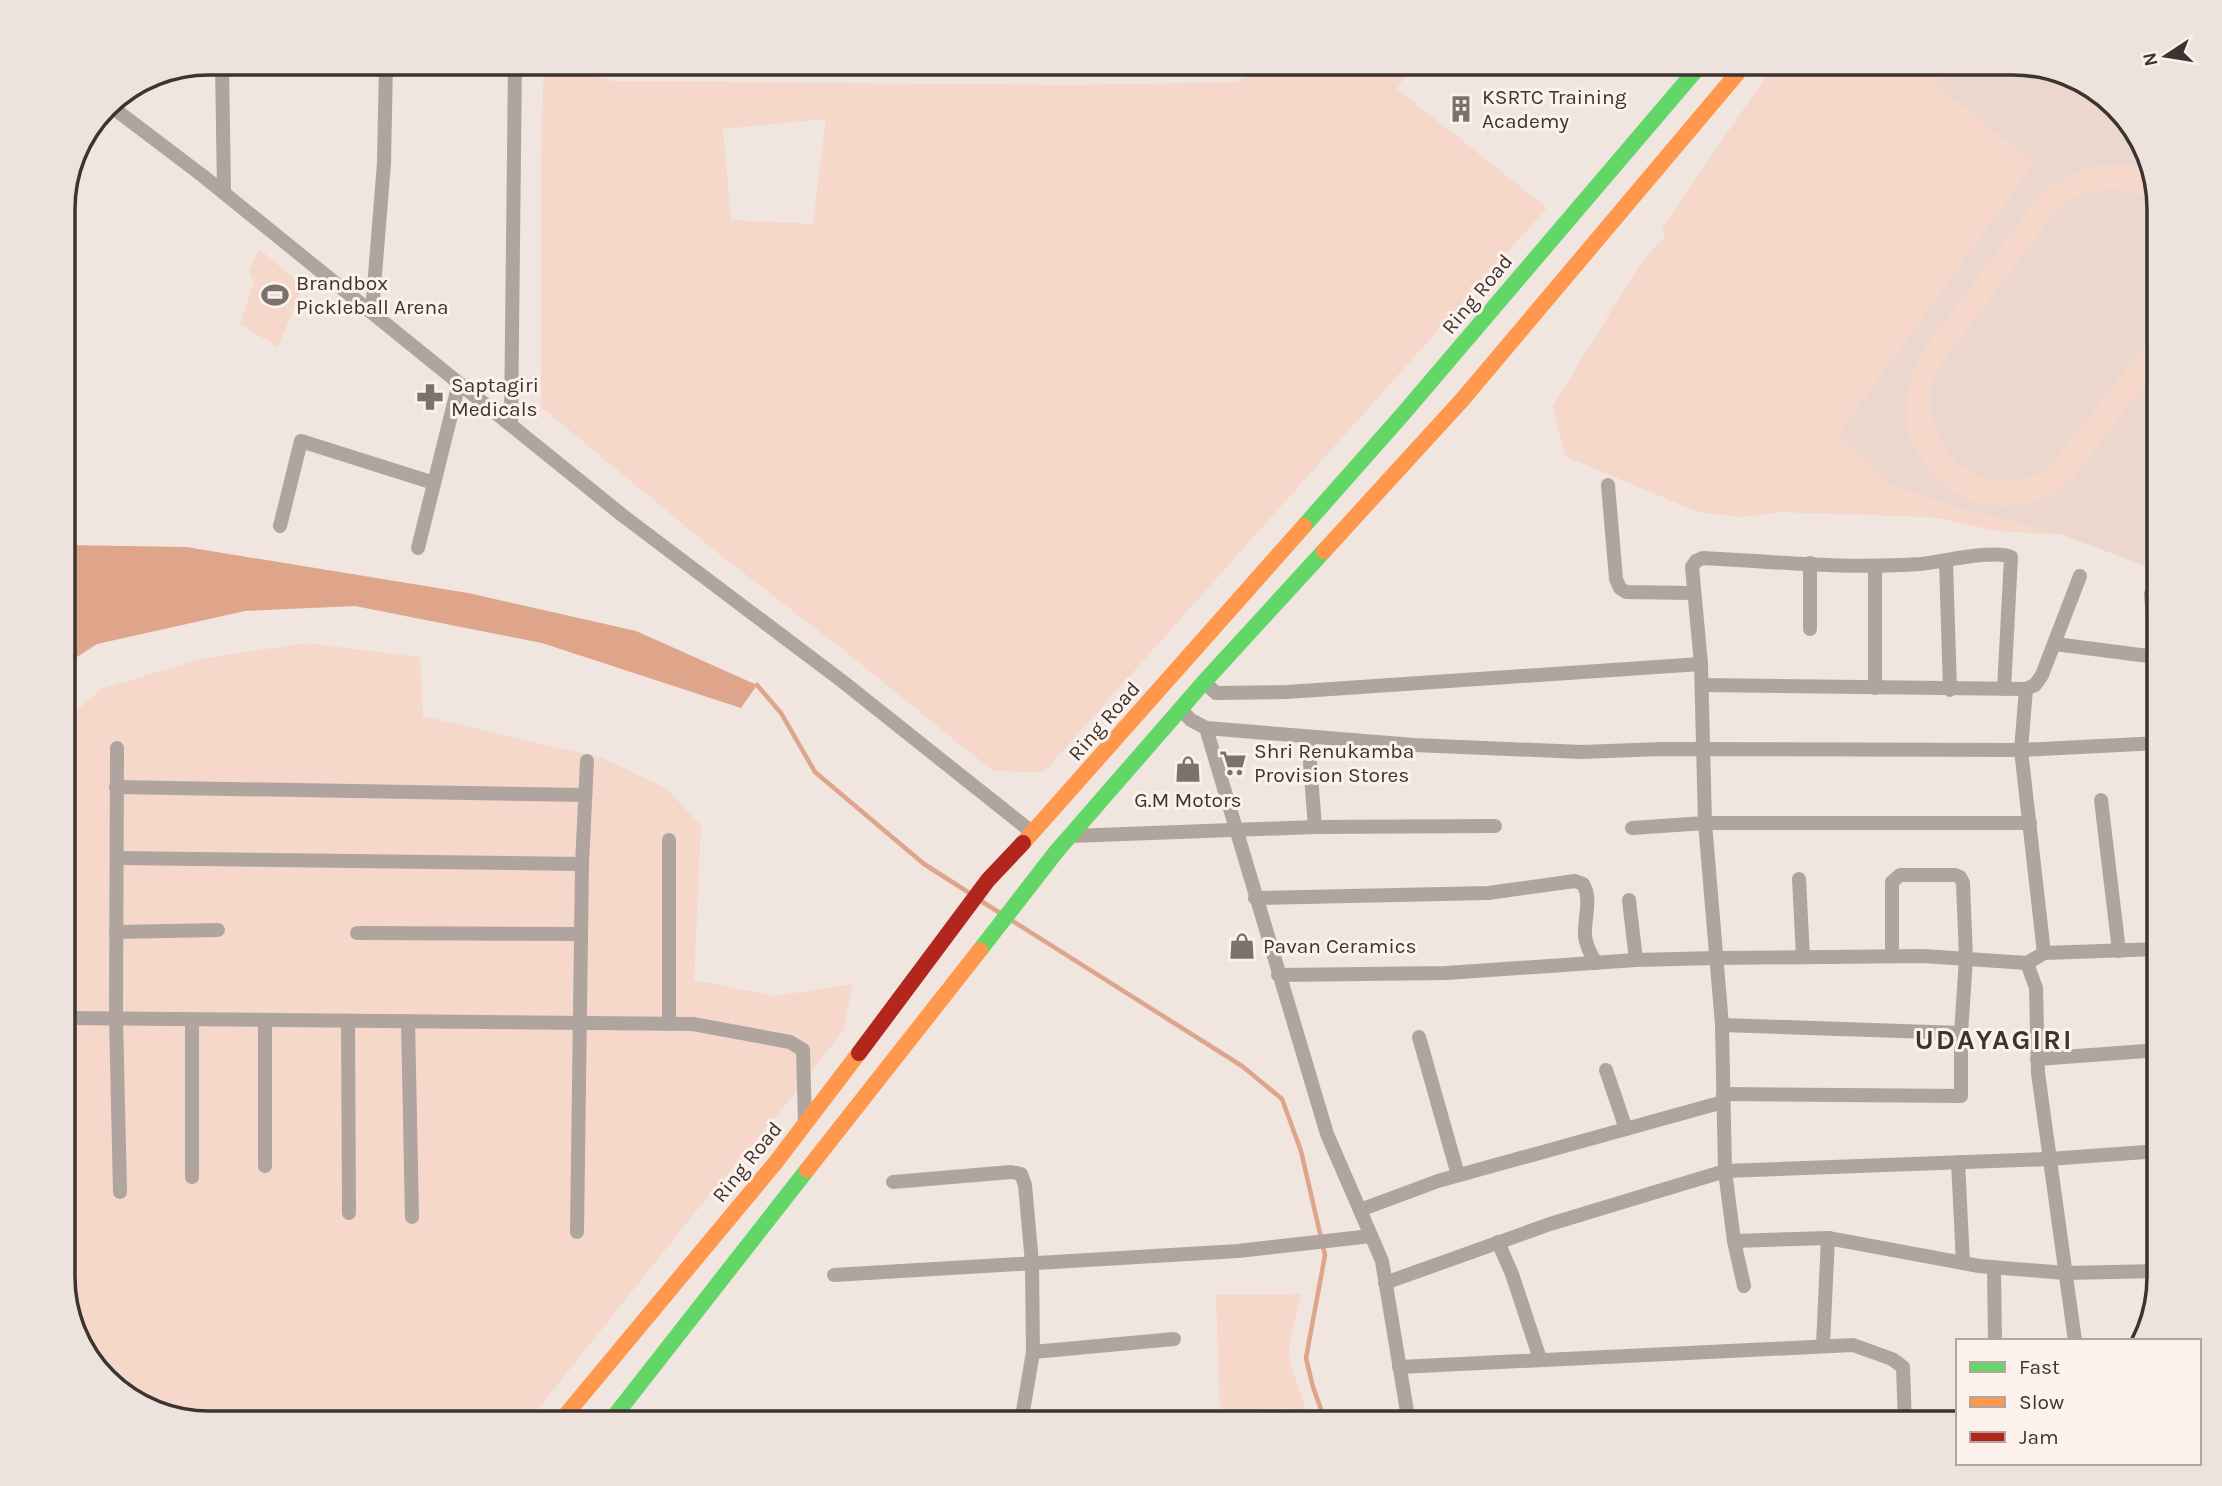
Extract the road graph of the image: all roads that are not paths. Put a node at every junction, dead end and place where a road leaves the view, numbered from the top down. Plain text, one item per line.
1 (222, 75) edge
2 (386, 75) edge
3 (516, 75) edge
4 (1692, 75) edge
5 (1737, 75) edge
6 (117, 111) edge
7 (224, 193) junction
8 (372, 312) junction
9 (459, 383) junction
10 (511, 424) junction
11 (434, 483) junction
12 (1608, 485) dead end
13 (280, 526) dead end
14 (418, 548) dead end
15 (1947, 562) junction
16 (1810, 563) junction
17 (1875, 566) junction
18 (2080, 576) dead end
19 (1693, 593) junction
20 (1810, 629) dead end
21 (2055, 644) junction
22 (2147, 658) edge
23 (1701, 664) junction
24 (1204, 682) junction
25 (1702, 685) junction
26 (1875, 688) junction
27 (1950, 690) junction
28 (2004, 690) junction
29 (2026, 690) junction
30 (1180, 709) junction
31 (1206, 728) junction
32 (1308, 737) junction
33 (2147, 744) edge
34 (117, 748) dead end
35 (1704, 750) junction
36 (2021, 750) junction
37 (587, 761) dead end
38 (116, 787) junction
39 (586, 795) junction
40 (2101, 800) dead end
41 (1705, 823) junction
42 (2030, 823) junction
43 (1495, 826) dead end
44 (1315, 827) junction
45 (1632, 828) dead end
46 (1235, 830) junction
47 (1032, 833) junction
48 (1071, 836) junction
49 (669, 839) dead end
50 (1056, 852) junction
51 (117, 858) junction
52 (582, 864) junction
53 (1799, 879) dead end
54 (1255, 898) junction
55 (1629, 900) dead end
56 (218, 930) dead end
57 (116, 932) junction
58 (357, 933) dead end
59 (581, 934) junction
60 (2147, 950) edge
61 (2119, 951) junction
62 (2044, 953) junction
63 (1892, 956) junction
64 (1803, 957) junction
65 (1715, 958) junction
66 (1966, 959) junction
67 (1636, 960) junction
68 (1596, 963) junction
69 (2027, 963) junction
70 (1278, 975) junction
71 (76, 1018) edge
72 (116, 1018) junction
73 (192, 1019) junction
74 (265, 1020) junction
75 (348, 1021) junction
76 (408, 1021) junction
77 (579, 1023) junction
78 (669, 1024) junction
79 (1722, 1025) junction
80 (1961, 1033) junction
81 (1419, 1037) dead end
82 (2147, 1051) edge
83 (2037, 1059) junction
84 (1606, 1070) dead end
85 (1723, 1098) junction
86 (805, 1124) junction
87 (1626, 1129) junction
88 (2147, 1152) edge
89 (2049, 1159) junction
90 (1958, 1163) junction
91 (265, 1166) dead end
92 (1724, 1171) junction
93 (1458, 1175) junction
94 (192, 1177) dead end
95 (893, 1182) dead end
96 (120, 1192) dead end
97 (1360, 1210) junction
98 (349, 1213) dead end
99 (412, 1217) dead end
100 (577, 1232) dead end
101 (1371, 1236) junction
102 (1828, 1238) junction
103 (1734, 1241) junction
104 (1498, 1242) junction
105 (1031, 1263) junction
106 (1963, 1263) junction
107 (1994, 1267) junction
108 (2147, 1271) edge
109 (2065, 1273) junction
110 (834, 1275) dead end
111 (1385, 1283) junction
112 (1744, 1286) dead end
113 (1174, 1339) dead end
114 (1995, 1339) edge
115 (2075, 1339) edge
116 (1823, 1345) junction
117 (1033, 1353) junction
118 (1539, 1360) junction
119 (1399, 1367) junction
120 (569, 1411) edge
121 (618, 1411) edge
122 (1023, 1411) edge
123 (1407, 1411) edge
124 (1905, 1411) edge

1 - 7 street
2 - 8 street
3 - 10 street
4 - 47 main road, Ring Road
5 - 24 main road
6 - 7 street
7 - 8 street
8 - 9 street
9 - 10 street
9 - 11 street
10 - 47 street
11 - 13 street
11 - 14 street
12 - 19 street
15 - 17 street
15 - 27 street
15 - 28 street
16 - 17 street
16 - 19 street
16 - 20 street
17 - 26 street
18 - 21 street
19 - 23 street
21 - 22 street
21 - 29 street
23 - 24 street
23 - 25 street
24 - 30 main road
25 - 26 street
25 - 35 street
26 - 27 street
27 - 28 street
28 - 29 street
29 - 36 street
30 - 31 street
30 - 48 main road
31 - 32 street
31 - 46 street
32 - 35 street
32 - 44 street
33 - 36 street
34 - 38 street
35 - 36 street
35 - 41 street
36 - 42 street
37 - 39 street
38 - 39 street
38 - 51 street
39 - 52 street
40 - 61 street
41 - 42 street
41 - 45 street
41 - 65 street
42 - 62 street
43 - 44 street
44 - 46 street
46 - 48 street
46 - 54 street
47 - 50 main road
47 - 86 main road, Ring Road
48 - 50 main road
49 - 78 street
50 - 121 main road
51 - 52 street
51 - 57 street
52 - 59 street
53 - 64 street
54 - 68 street
54 - 70 street
55 - 67 street
56 - 57 street
57 - 72 street
58 - 59 street
59 - 77 street
60 - 61 street
61 - 62 street
62 - 69 street
63 - 64 street
63 - 66 street
63 - 66 street
64 - 65 street
65 - 67 street
65 - 79 street
66 - 69 street
66 - 80 street
67 - 68 street
68 - 70 street
69 - 83 street
70 - 97 street
71 - 72 street
72 - 73 street
72 - 96 street
73 - 74 street
73 - 94 street
74 - 75 street
74 - 91 street
75 - 76 street
75 - 98 street
76 - 77 street
76 - 99 street
77 - 78 street
77 - 100 street
78 - 86 street
79 - 80 street
79 - 85 street
80 - 85 street
81 - 93 street
82 - 83 street
83 - 89 street
84 - 87 street
85 - 87 street
85 - 92 street
86 - 120 main road, Ring Road
87 - 93 street
88 - 89 street
89 - 90 street
89 - 109 street
90 - 92 street
90 - 106 street
92 - 103 street
92 - 104 street
93 - 97 street
95 - 105 street
97 - 101 street
101 - 105 street
101 - 111 street
102 - 103 street
102 - 106 street
102 - 116 street
103 - 112 street
104 - 111 street
104 - 118 street
105 - 110 street
105 - 117 street
106 - 107 street
107 - 109 street
107 - 114 street
108 - 109 street
109 - 115 street
111 - 119 street
113 - 117 street
116 - 118 street
116 - 124 street
117 - 122 street
118 - 119 street
119 - 123 street

